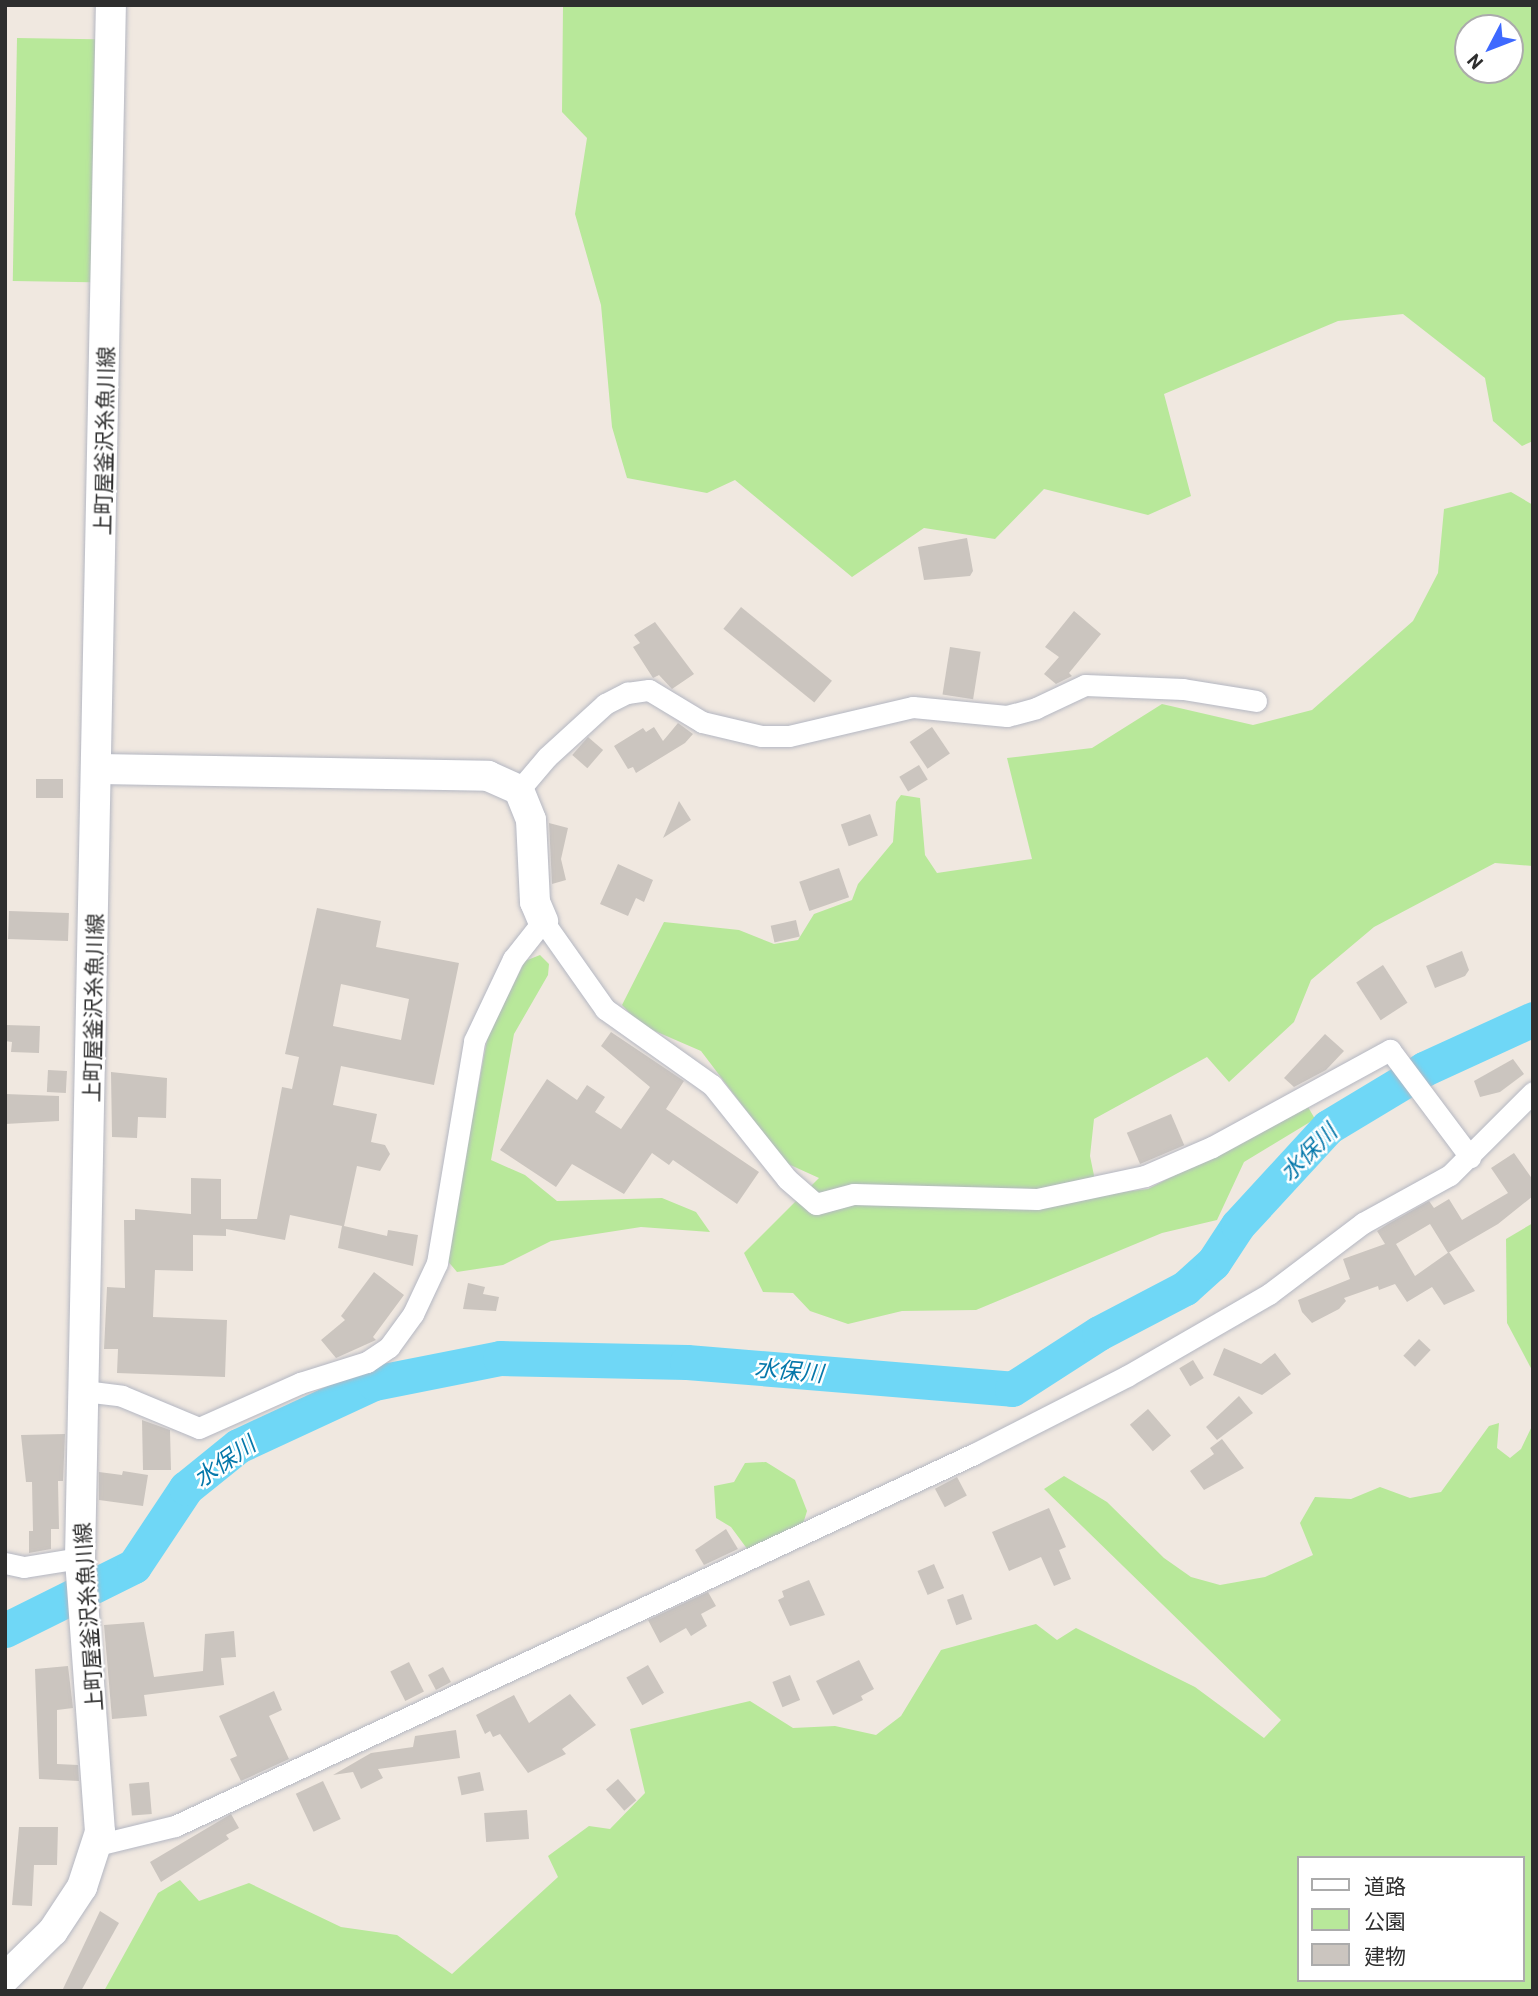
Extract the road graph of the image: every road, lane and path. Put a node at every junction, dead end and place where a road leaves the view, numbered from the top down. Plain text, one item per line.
1 (111, 5) edge
2 (1255, 701) dead end
3 (99, 769) junction
4 (519, 790) junction
5 (543, 921) junction
6 (1533, 1092) edge
7 (1470, 1157) junction
8 (84, 1391) junction
9 (80, 1562) junction
10 (5, 1563) edge
11 (97, 1845) junction
12 (5, 1978) edge

1 - 3 main road, 上町屋釜沢糸魚川線
2 - 4 street
3 - 4 main road
3 - 8 main road, 上町屋釜沢糸魚川線
4 - 5 main road
5 - 7 street
5 - 8 street
6 - 7 street
7 - 11 street
8 - 9 main road, 上町屋釜沢糸魚川線
9 - 10 street
9 - 11 main road, 上町屋釜沢糸魚川線
11 - 12 main road, 上町屋釜沢糸魚川線

